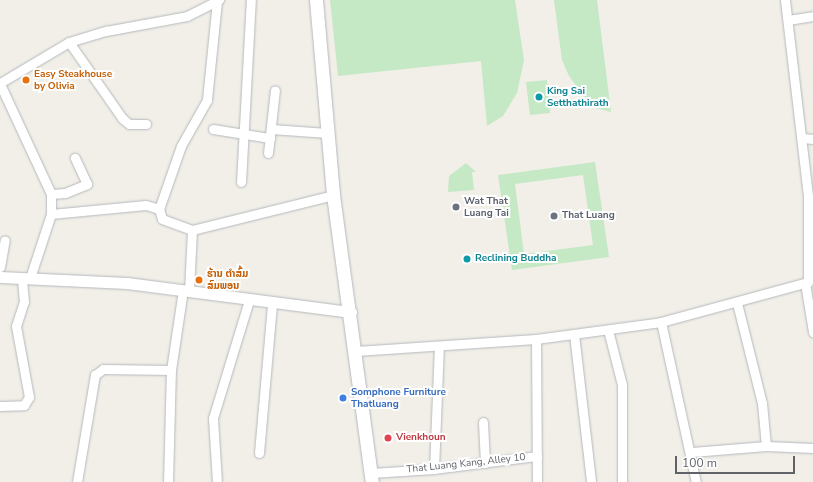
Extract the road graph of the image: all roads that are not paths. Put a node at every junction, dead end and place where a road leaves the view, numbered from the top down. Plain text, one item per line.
1 (218, 0) edge
2 (251, 0) edge
3 (316, 0) edge
4 (785, 0) edge
5 (813, 16) edge
6 (788, 20) junction
7 (69, 42) junction
8 (0, 84) edge
9 (275, 90) dead end
10 (146, 124) dead end
11 (212, 129) dead end
12 (327, 133) junction
13 (270, 134) junction
14 (246, 135) junction
15 (803, 138) junction
16 (813, 139) edge
17 (268, 153) dead end
18 (75, 158) dead end
19 (241, 182) dead end
20 (51, 194) junction
21 (333, 195) junction
22 (811, 196) edge
23 (159, 209) junction
24 (51, 214) junction
25 (192, 230) junction
26 (5, 240) dead end
27 (0, 267) edge
28 (0, 277) edge
29 (26, 278) junction
30 (805, 283) junction
31 (186, 290) junction
32 (810, 292) edge
33 (249, 300) junction
34 (272, 303) junction
35 (737, 303) junction
36 (351, 312) junction
37 (661, 322) junction
38 (608, 330) junction
39 (813, 332) edge
40 (574, 334) junction
41 (536, 339) junction
42 (439, 346) junction
43 (356, 351) junction
44 (171, 370) junction
45 (0, 406) edge
46 (483, 422) dead end
47 (766, 446) junction
48 (813, 448) edge
49 (692, 452) junction
50 (258, 453) dead end
51 (537, 456) junction
52 (486, 463) junction
53 (434, 469) junction
54 (371, 477) edge
55 (77, 482) edge
56 (168, 482) edge
57 (216, 482) edge
58 (537, 482) edge
59 (591, 482) edge
60 (622, 482) edge
61 (696, 482) edge

1 - 7 street
1 - 23 street
2 - 14 street
3 - 12 main road
4 - 6 street
5 - 6 street
6 - 15 street
7 - 8 street
7 - 10 street
8 - 20 street
9 - 13 street
11 - 14 street
12 - 13 street
12 - 21 main road
13 - 14 street
13 - 17 street
14 - 19 street
15 - 16 street
15 - 22 street
18 - 20 street
20 - 24 street
21 - 25 street
21 - 36 main road
22 - 30 street
23 - 24 street
23 - 25 street
24 - 29 street
25 - 31 street
26 - 27 street
28 - 29 street
29 - 31 street
29 - 45 street
30 - 32 street
30 - 35 street
31 - 33 street
31 - 44 street
32 - 39 street
33 - 34 street
33 - 57 street
34 - 36 street
34 - 50 street
35 - 37 street
35 - 47 street
36 - 43 main road
37 - 38 street
37 - 49 street
38 - 40 street
38 - 60 street
40 - 41 street
40 - 59 street
41 - 42 street
41 - 51 street
42 - 43 street
42 - 53 street
43 - 54 main road
44 - 55 street
44 - 56 street
46 - 52 street
47 - 48 street
47 - 49 street
49 - 61 street
51 - 52 street, That Luang Kang, Alley 10
51 - 58 street
52 - 53 street, That Luang Kang, Alley 10
53 - 54 street, That Luang Kang, Alley 10

